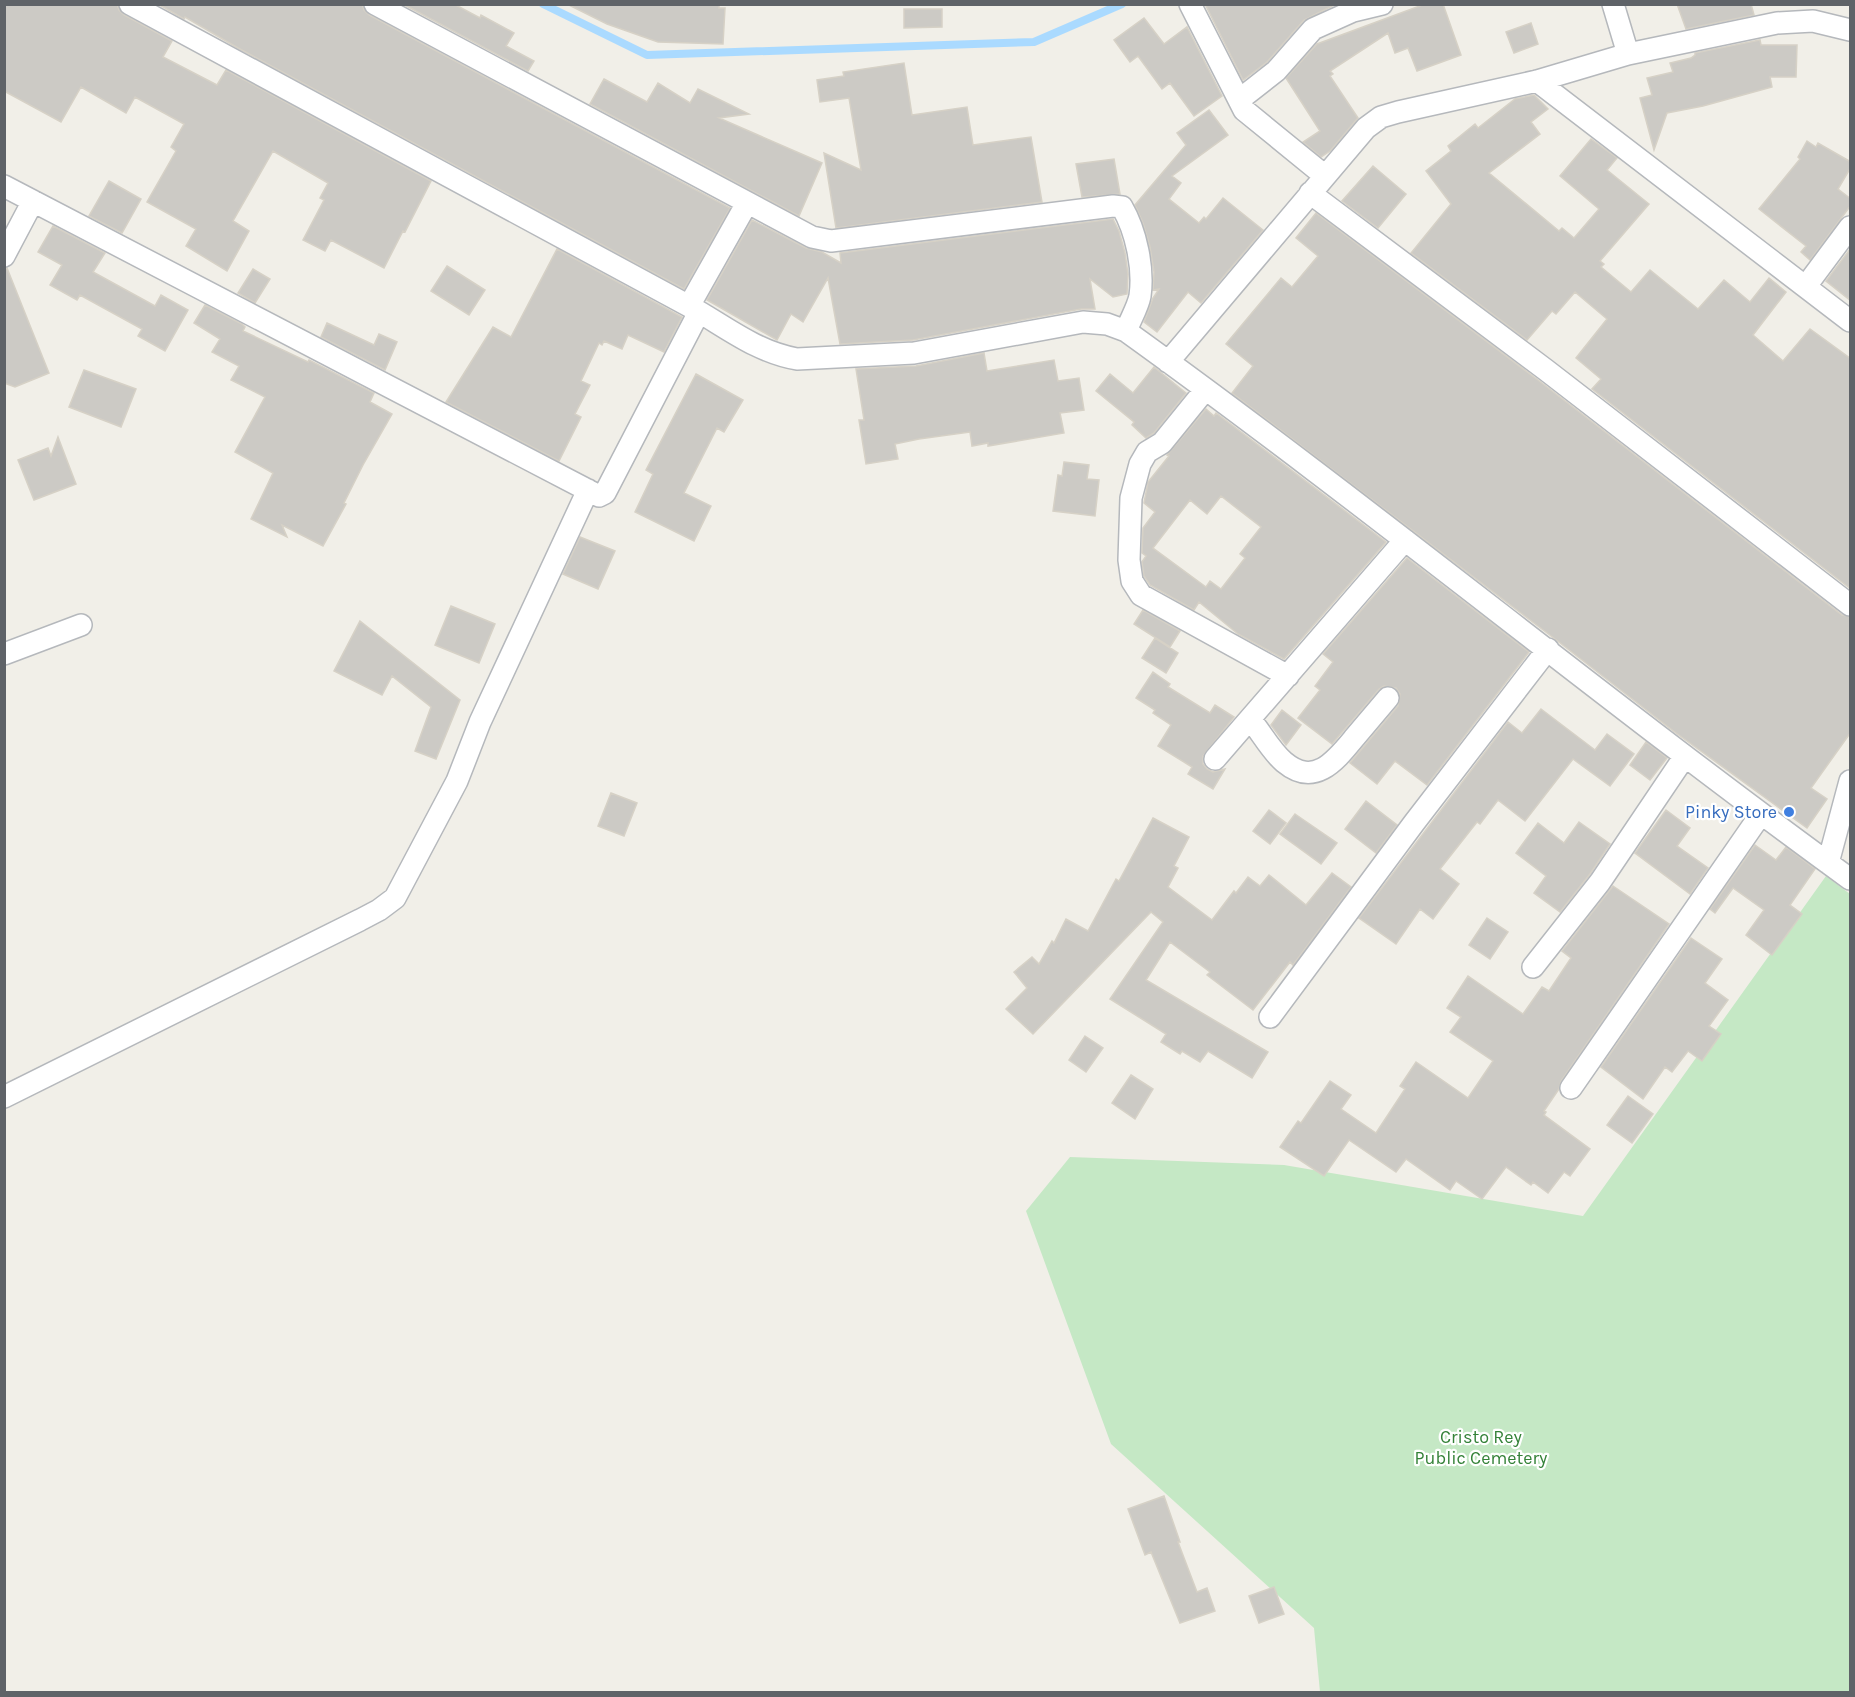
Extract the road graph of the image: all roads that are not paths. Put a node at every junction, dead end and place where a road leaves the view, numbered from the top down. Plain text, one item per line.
1 (130, 4) edge
2 (375, 4) edge
3 (1190, 4) edge
4 (1382, 4) edge
5 (1613, 4) edge
6 (1851, 30) edge
7 (1628, 54) junction
8 (1537, 81) junction
9 (1239, 100) junction
10 (1324, 176) junction
11 (4, 186) edge
12 (1310, 193) junction
13 (33, 201) junction
14 (747, 203) junction
15 (1851, 227) edge
16 (4, 256) edge
17 (1806, 286) junction
18 (694, 309) junction
19 (1851, 321) edge
20 (1126, 331) junction
21 (1168, 362) junction
22 (1205, 390) junction
23 (588, 490) junction
24 (1405, 540) junction
25 (1851, 605) edge
26 (81, 625) dead end
27 (1548, 649) junction
28 (4, 654) edge
29 (1287, 676) junction
30 (1388, 698) dead end
31 (1250, 719) junction
32 (1685, 756) junction
33 (1215, 759) dead end
34 (1851, 781) edge
35 (1761, 814) junction
36 (1828, 863) junction
37 (1851, 879) edge
38 (1533, 967) dead end
39 (1270, 1017) dead end
40 (1571, 1088) dead end
41 (4, 1097) edge

1 - 18 street
2 - 14 street
3 - 9 street
4 - 9 street
5 - 7 street
6 - 7 street
7 - 8 street
8 - 10 street
8 - 17 street
9 - 10 street
10 - 12 street
11 - 13 street
12 - 21 street
12 - 25 street
13 - 16 street
13 - 23 street
14 - 18 street
14 - 20 street
15 - 17 street
17 - 19 street
18 - 20 street
18 - 23 street
20 - 21 street
21 - 22 street
22 - 24 street
22 - 29 street
23 - 41 street
24 - 27 street
24 - 29 street
26 - 28 street
27 - 32 street
27 - 39 street
29 - 31 street
30 - 31 street
31 - 33 street
32 - 35 street
32 - 38 street
34 - 36 street
35 - 36 street
35 - 40 street
36 - 37 street

